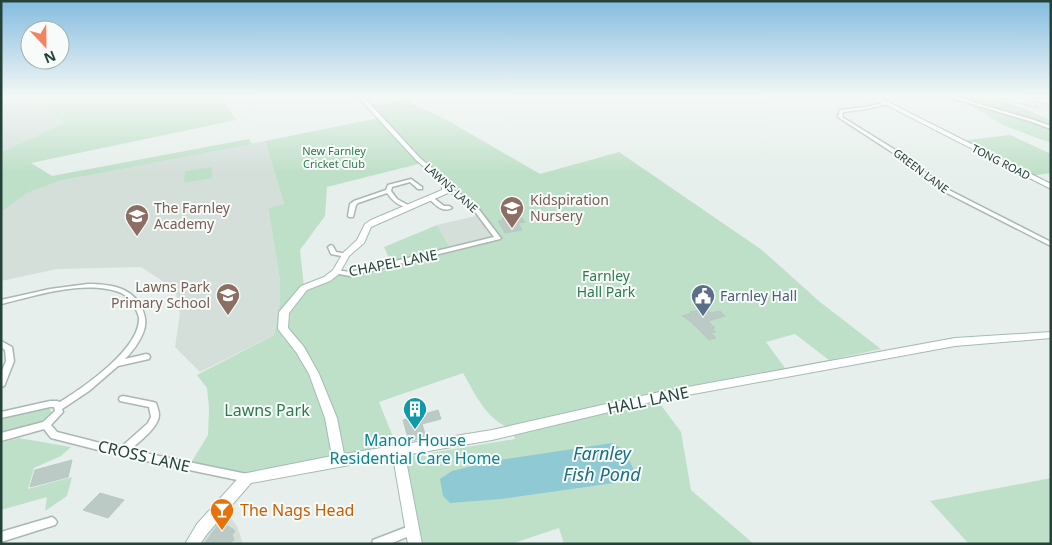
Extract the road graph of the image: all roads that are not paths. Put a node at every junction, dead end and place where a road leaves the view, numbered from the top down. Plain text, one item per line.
1 (383, 121) edge
2 (847, 121) edge
3 (923, 121) edge
4 (1034, 121) edge
5 (1051, 128) edge
6 (1051, 186) edge
7 (446, 187) junction
8 (420, 188) dead end
9 (388, 191) junction
10 (431, 198) junction
11 (406, 206) junction
12 (437, 211) dead end
13 (351, 216) dead end
14 (498, 238) joint
15 (1051, 244) edge
16 (331, 247) dead end
17 (346, 255) junction
18 (336, 272) junction
19 (1, 302) edge
20 (1051, 335) edge
21 (1, 344) edge
22 (146, 356) dead end
23 (116, 364) junction
24 (1, 384) edge
25 (123, 399) dead end
26 (59, 407) junction
27 (1, 416) edge
28 (46, 425) junction
29 (1, 437) edge
30 (122, 452) junction
31 (398, 452) junction
32 (339, 460) junction
33 (247, 478) junction
34 (52, 522) dead end
35 (1, 537) edge
36 (414, 537) edge
37 (192, 544) edge
38 (377, 544) edge

1 - 7 street, LAWNS LANE
2 - 15 street, GREEN LANE
3 - 6 street, TONG ROAD
4 - 5 street
7 - 10 street
7 - 14 street, LAWNS LANE
8 - 9 street
9 - 11 street
9 - 13 street
10 - 11 street
10 - 12 street
11 - 17 street
14 - 18 street, CHAPEL LANE
16 - 17 street
17 - 18 street
18 - 32 street, CHAPEL LANE
19 - 23 street
20 - 31 street, HALL LANE
21 - 24 street
22 - 23 street
23 - 26 street
25 - 30 street
26 - 27 street
26 - 28 street
28 - 29 street
28 - 30 street, CROSS LANE
30 - 33 street, CROSS LANE
31 - 32 street, HALL LANE
31 - 36 street
32 - 33 street, HALL LANE
33 - 37 street
34 - 35 street
36 - 38 street

